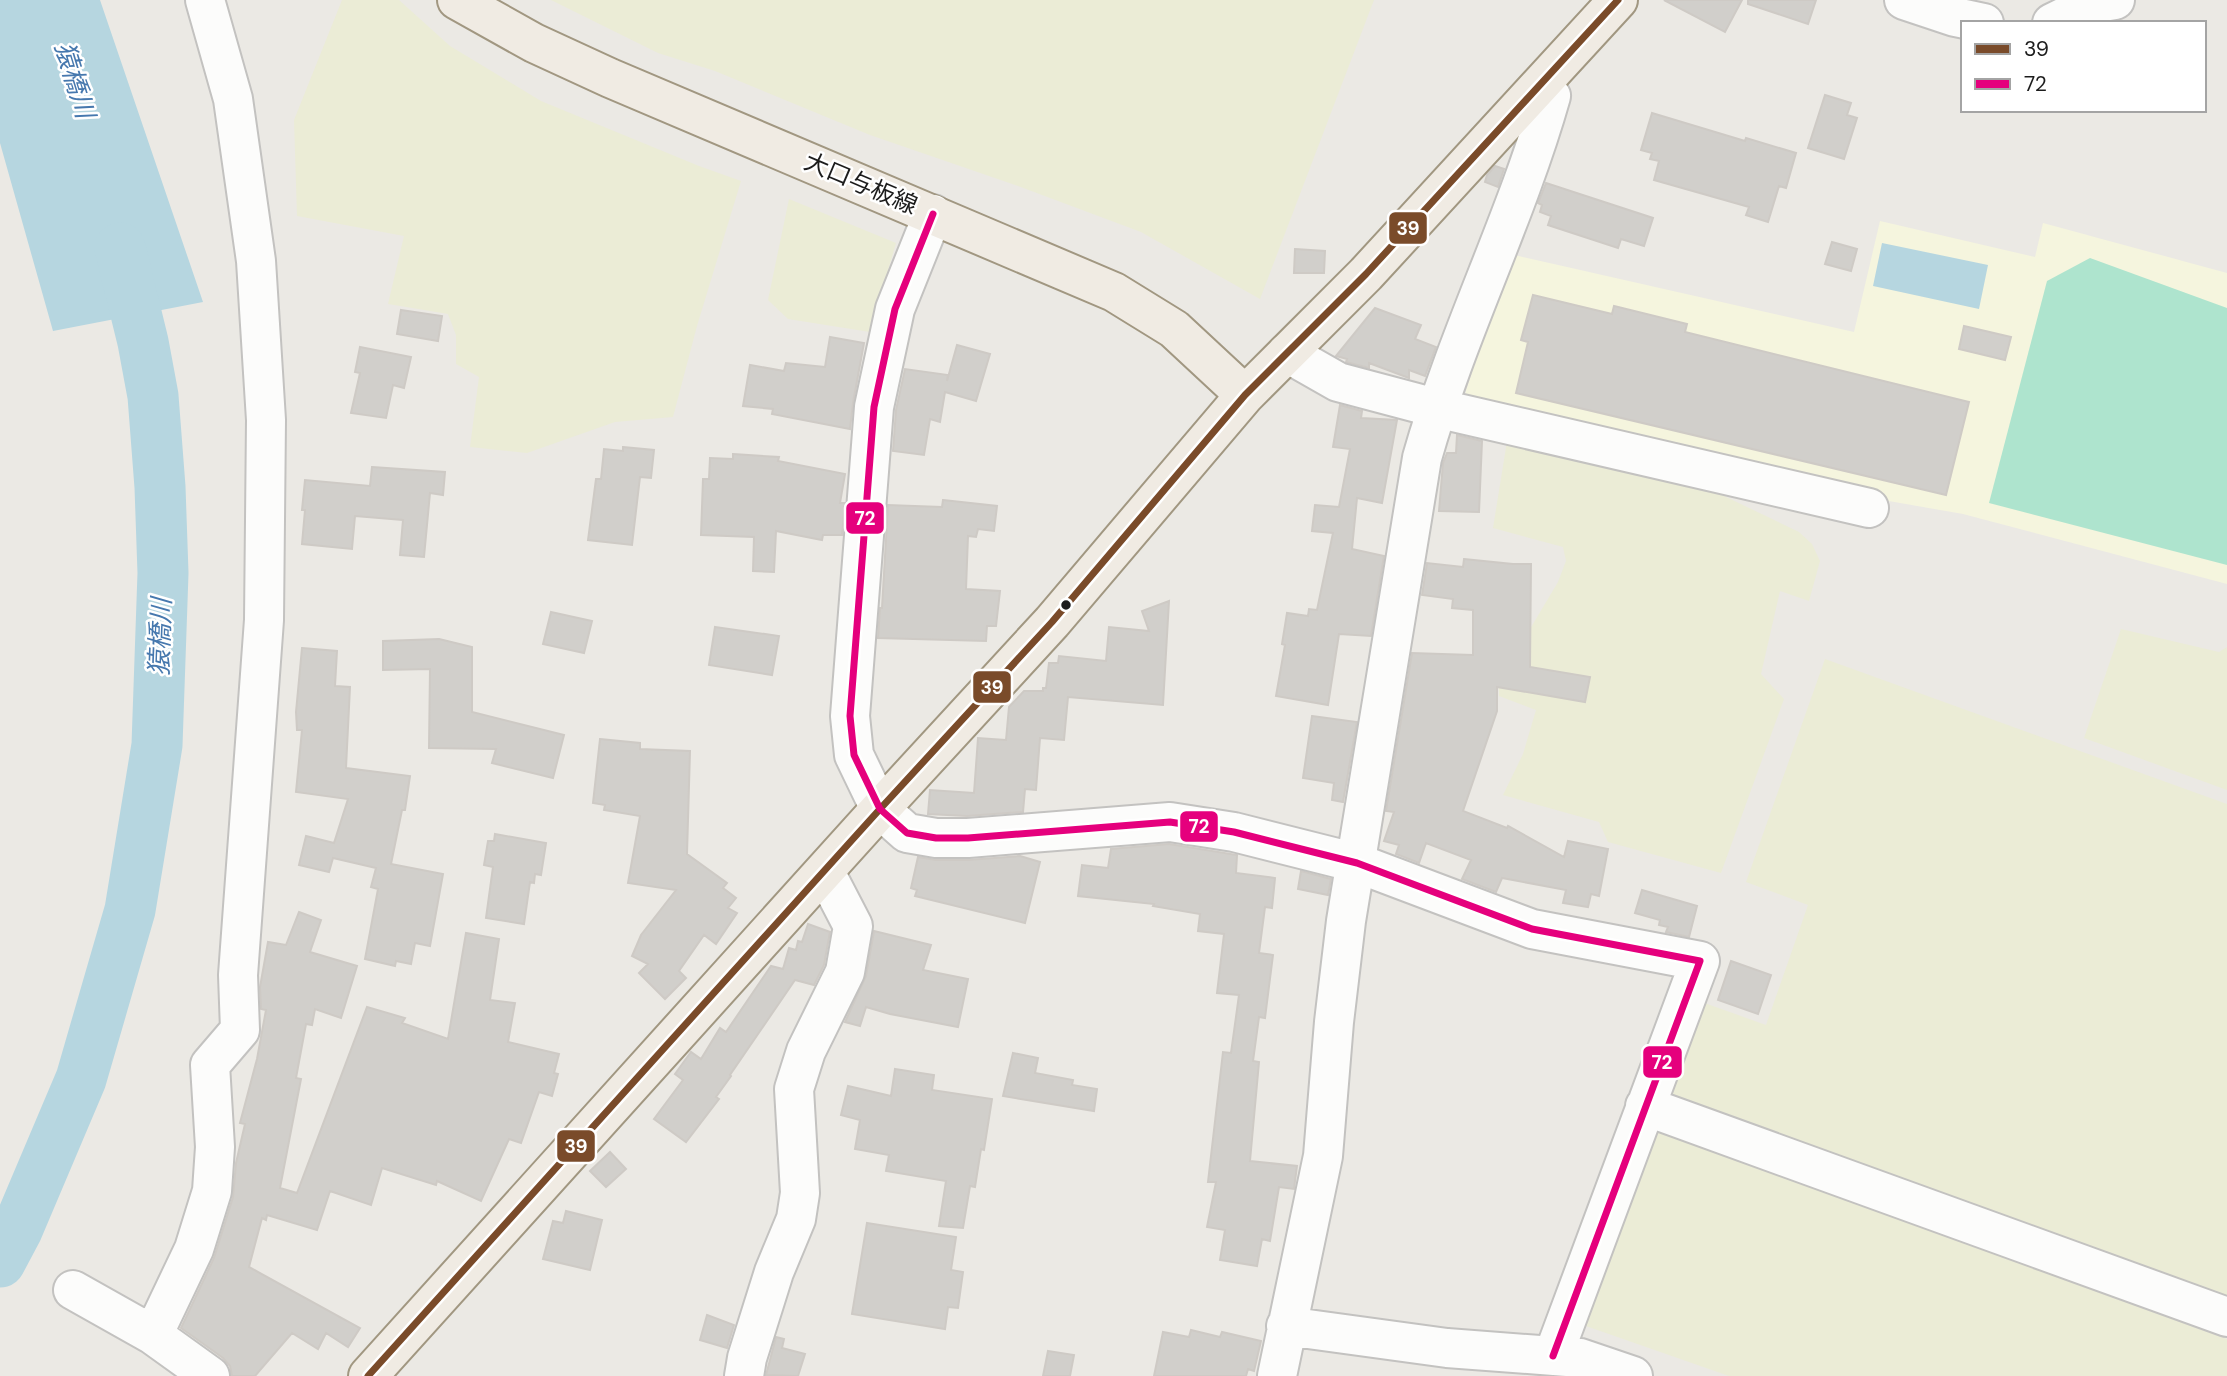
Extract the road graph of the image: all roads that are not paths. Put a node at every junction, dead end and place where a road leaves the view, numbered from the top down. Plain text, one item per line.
1 (205, 0) edge
2 (457, 0) edge
3 (1618, 0) edge
4 (1904, 0) edge
5 (2115, 0) edge
6 (1974, 21) edge
7 (2056, 21) edge
8 (1542, 85) junction
9 (933, 214) junction
10 (1287, 353) junction
11 (1245, 395) junction
12 (1436, 408) junction
13 (1869, 508) dead end
14 (880, 809) junction
15 (1357, 863) junction
16 (825, 872) junction
17 (1645, 1106) junction
18 (73, 1290) dead end
19 (2227, 1317) edge
20 (1286, 1326) junction
21 (153, 1335) junction
22 (1553, 1356) junction
23 (209, 1376) edge
24 (368, 1376) edge
25 (744, 1376) edge
26 (1277, 1376) edge
27 (1633, 1376) edge

1 - 21 street
2 - 9 main road, 大口与板線
3 - 8 main road
4 - 6 street
5 - 7 street
8 - 10 main road
8 - 12 street
9 - 11 main road, 大口与板線
9 - 14 street
10 - 11 main road
10 - 12 street
11 - 14 main road
12 - 13 street
12 - 15 street
14 - 15 street
14 - 16 main road
15 - 17 street
15 - 20 street
16 - 24 main road
16 - 25 street
17 - 19 street
17 - 22 street
18 - 21 street
20 - 22 street
20 - 26 street
21 - 23 street
22 - 27 street

